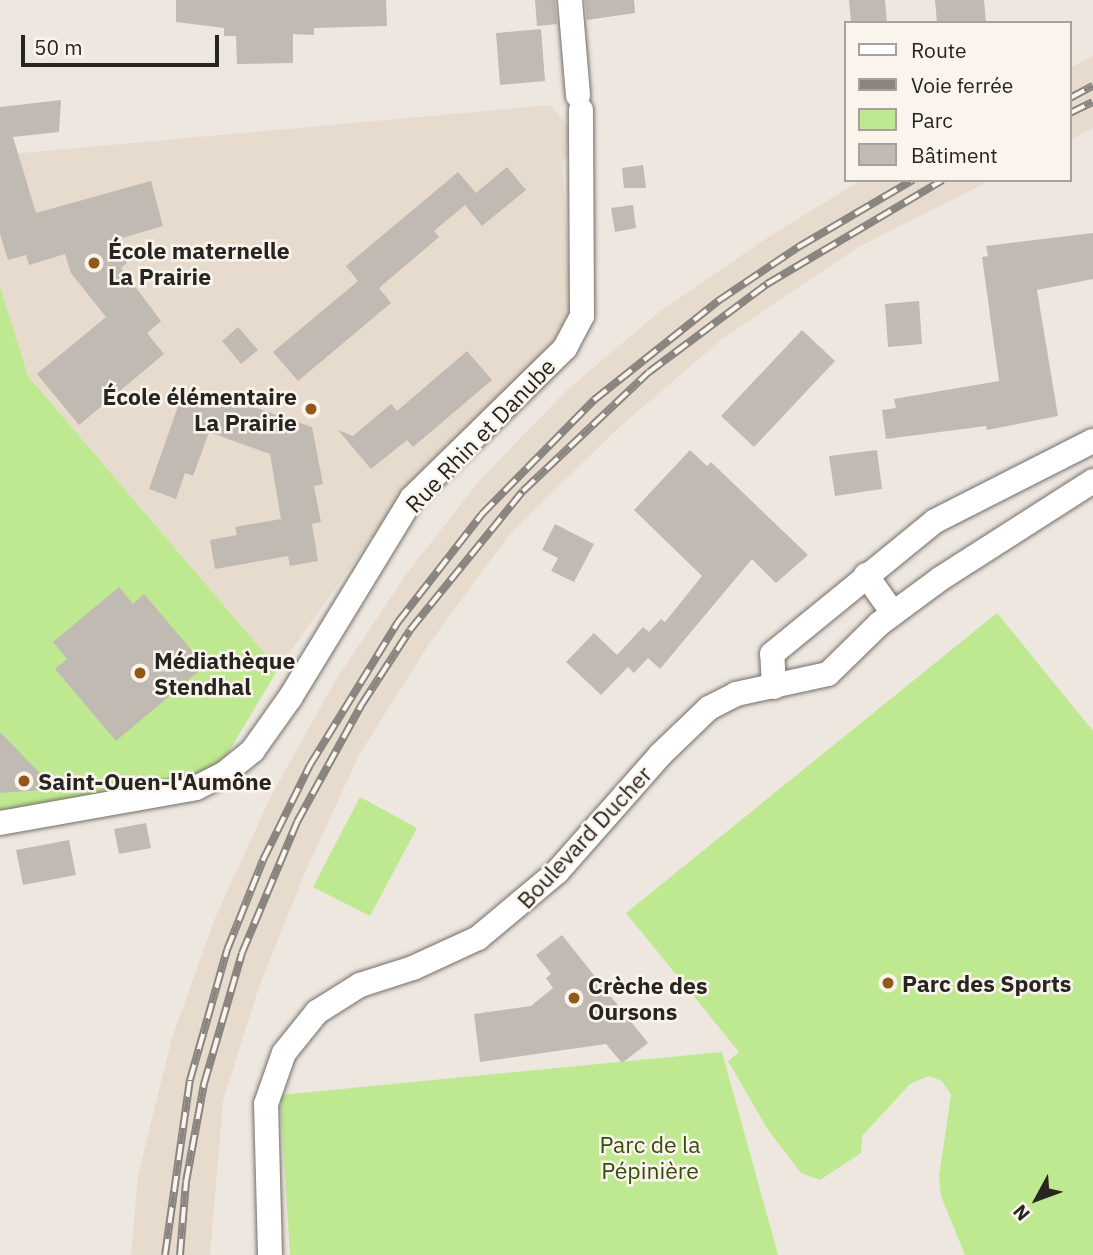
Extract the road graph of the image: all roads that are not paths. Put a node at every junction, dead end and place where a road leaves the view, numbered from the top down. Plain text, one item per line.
1 (570, 0) edge
2 (1093, 442) edge
3 (1093, 481) edge
4 (866, 575) junction
5 (893, 613) junction
6 (774, 687) junction
7 (0, 823) edge
8 (270, 1255) edge

1 - 7 street, Rue Rhin et Danube
2 - 4 street
3 - 5 street, Boulevard Ducher
4 - 5 street
4 - 6 street
5 - 6 street, Boulevard Ducher
6 - 8 street, Boulevard Ducher

